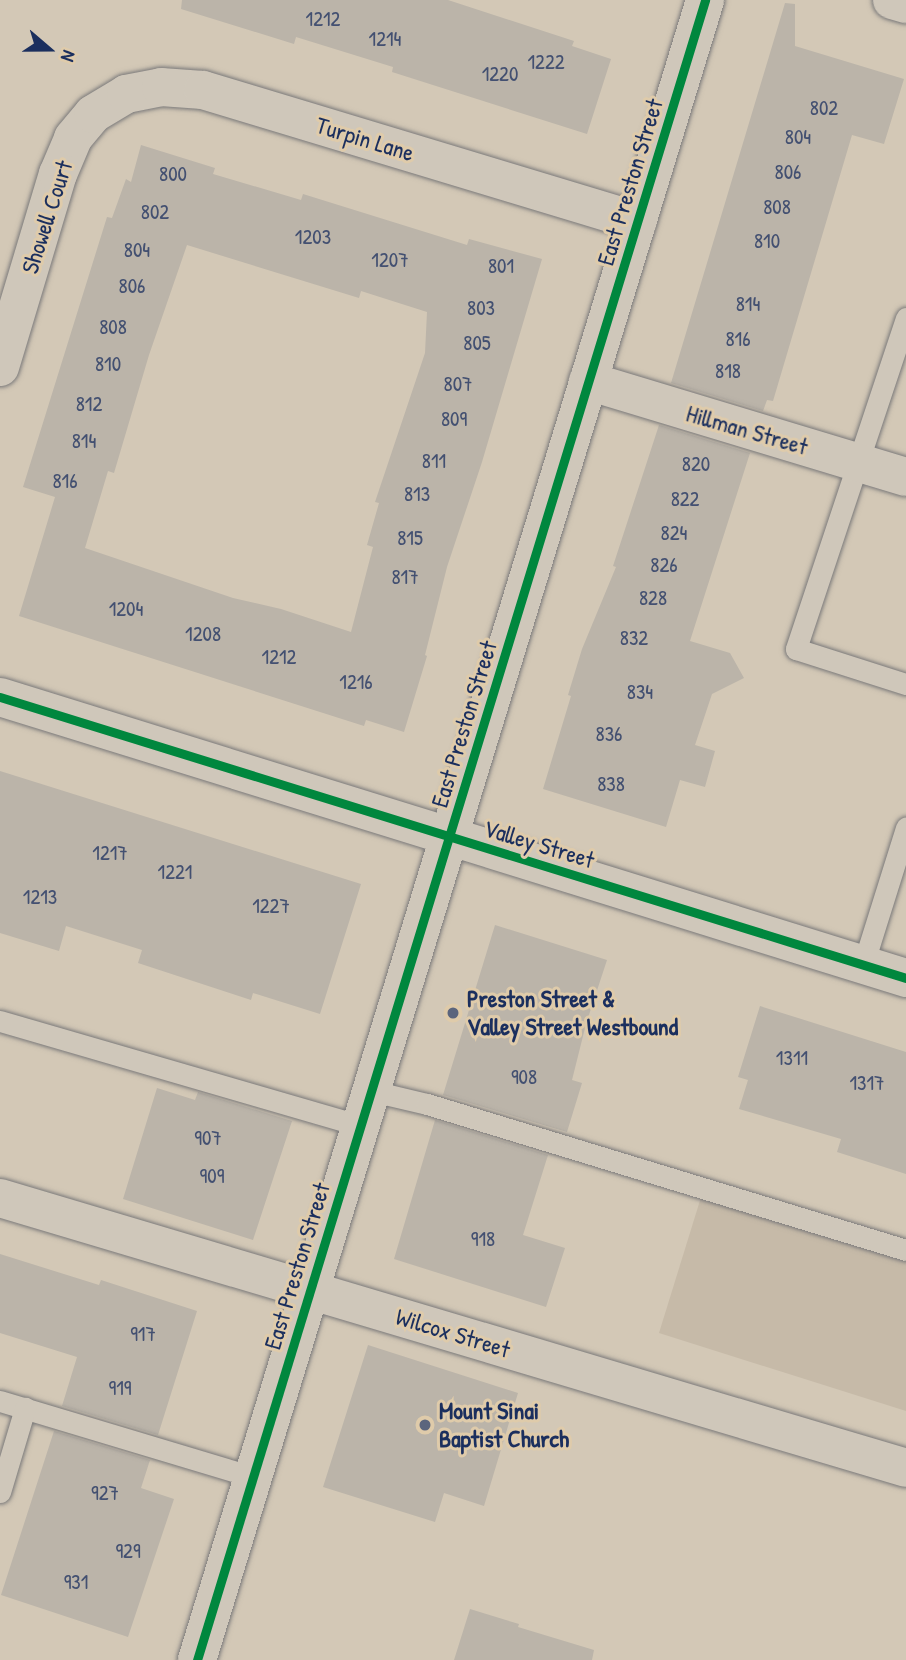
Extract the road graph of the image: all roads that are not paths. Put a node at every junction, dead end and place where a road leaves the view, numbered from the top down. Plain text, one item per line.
1 (705, 0) edge
2 (892, 0) edge
3 (906, 4) edge
4 (93, 114) joint
5 (638, 220) junction
6 (906, 318) edge
7 (0, 367) edge
8 (589, 381) junction
9 (858, 463) junction
10 (906, 477) edge
11 (906, 684) edge
12 (0, 697) edge
13 (906, 828) edge
14 (450, 836) junction
15 (863, 965) junction
16 (906, 978) edge
17 (0, 1021) edge
18 (366, 1108) junction
19 (0, 1198) edge
20 (906, 1250) edge
21 (310, 1290) junction
22 (0, 1401) edge
23 (25, 1408) junction
24 (906, 1468) edge
25 (253, 1477) junction
26 (0, 1492) edge
27 (197, 1660) edge

1 - 5 street, East Preston Street
2 - 3 street
4 - 5 street, Turpin Lane
4 - 7 street, Showell Court
5 - 8 street, East Preston Street
6 - 9 lane
8 - 9 street, Hillman Street
8 - 14 street, East Preston Street
9 - 10 street, Hillman Street
9 - 11 lane
12 - 14 street, Valley Street
13 - 15 lane
14 - 15 street, Valley Street
14 - 18 street, East Preston Street
15 - 16 street, Valley Street
17 - 18 lane
18 - 20 lane
18 - 21 street, East Preston Street
19 - 21 street, Wilcox Street
21 - 24 street, Wilcox Street
21 - 25 street, East Preston Street
22 - 23 lane
23 - 25 lane
23 - 26 lane
25 - 27 street, East Preston Street

